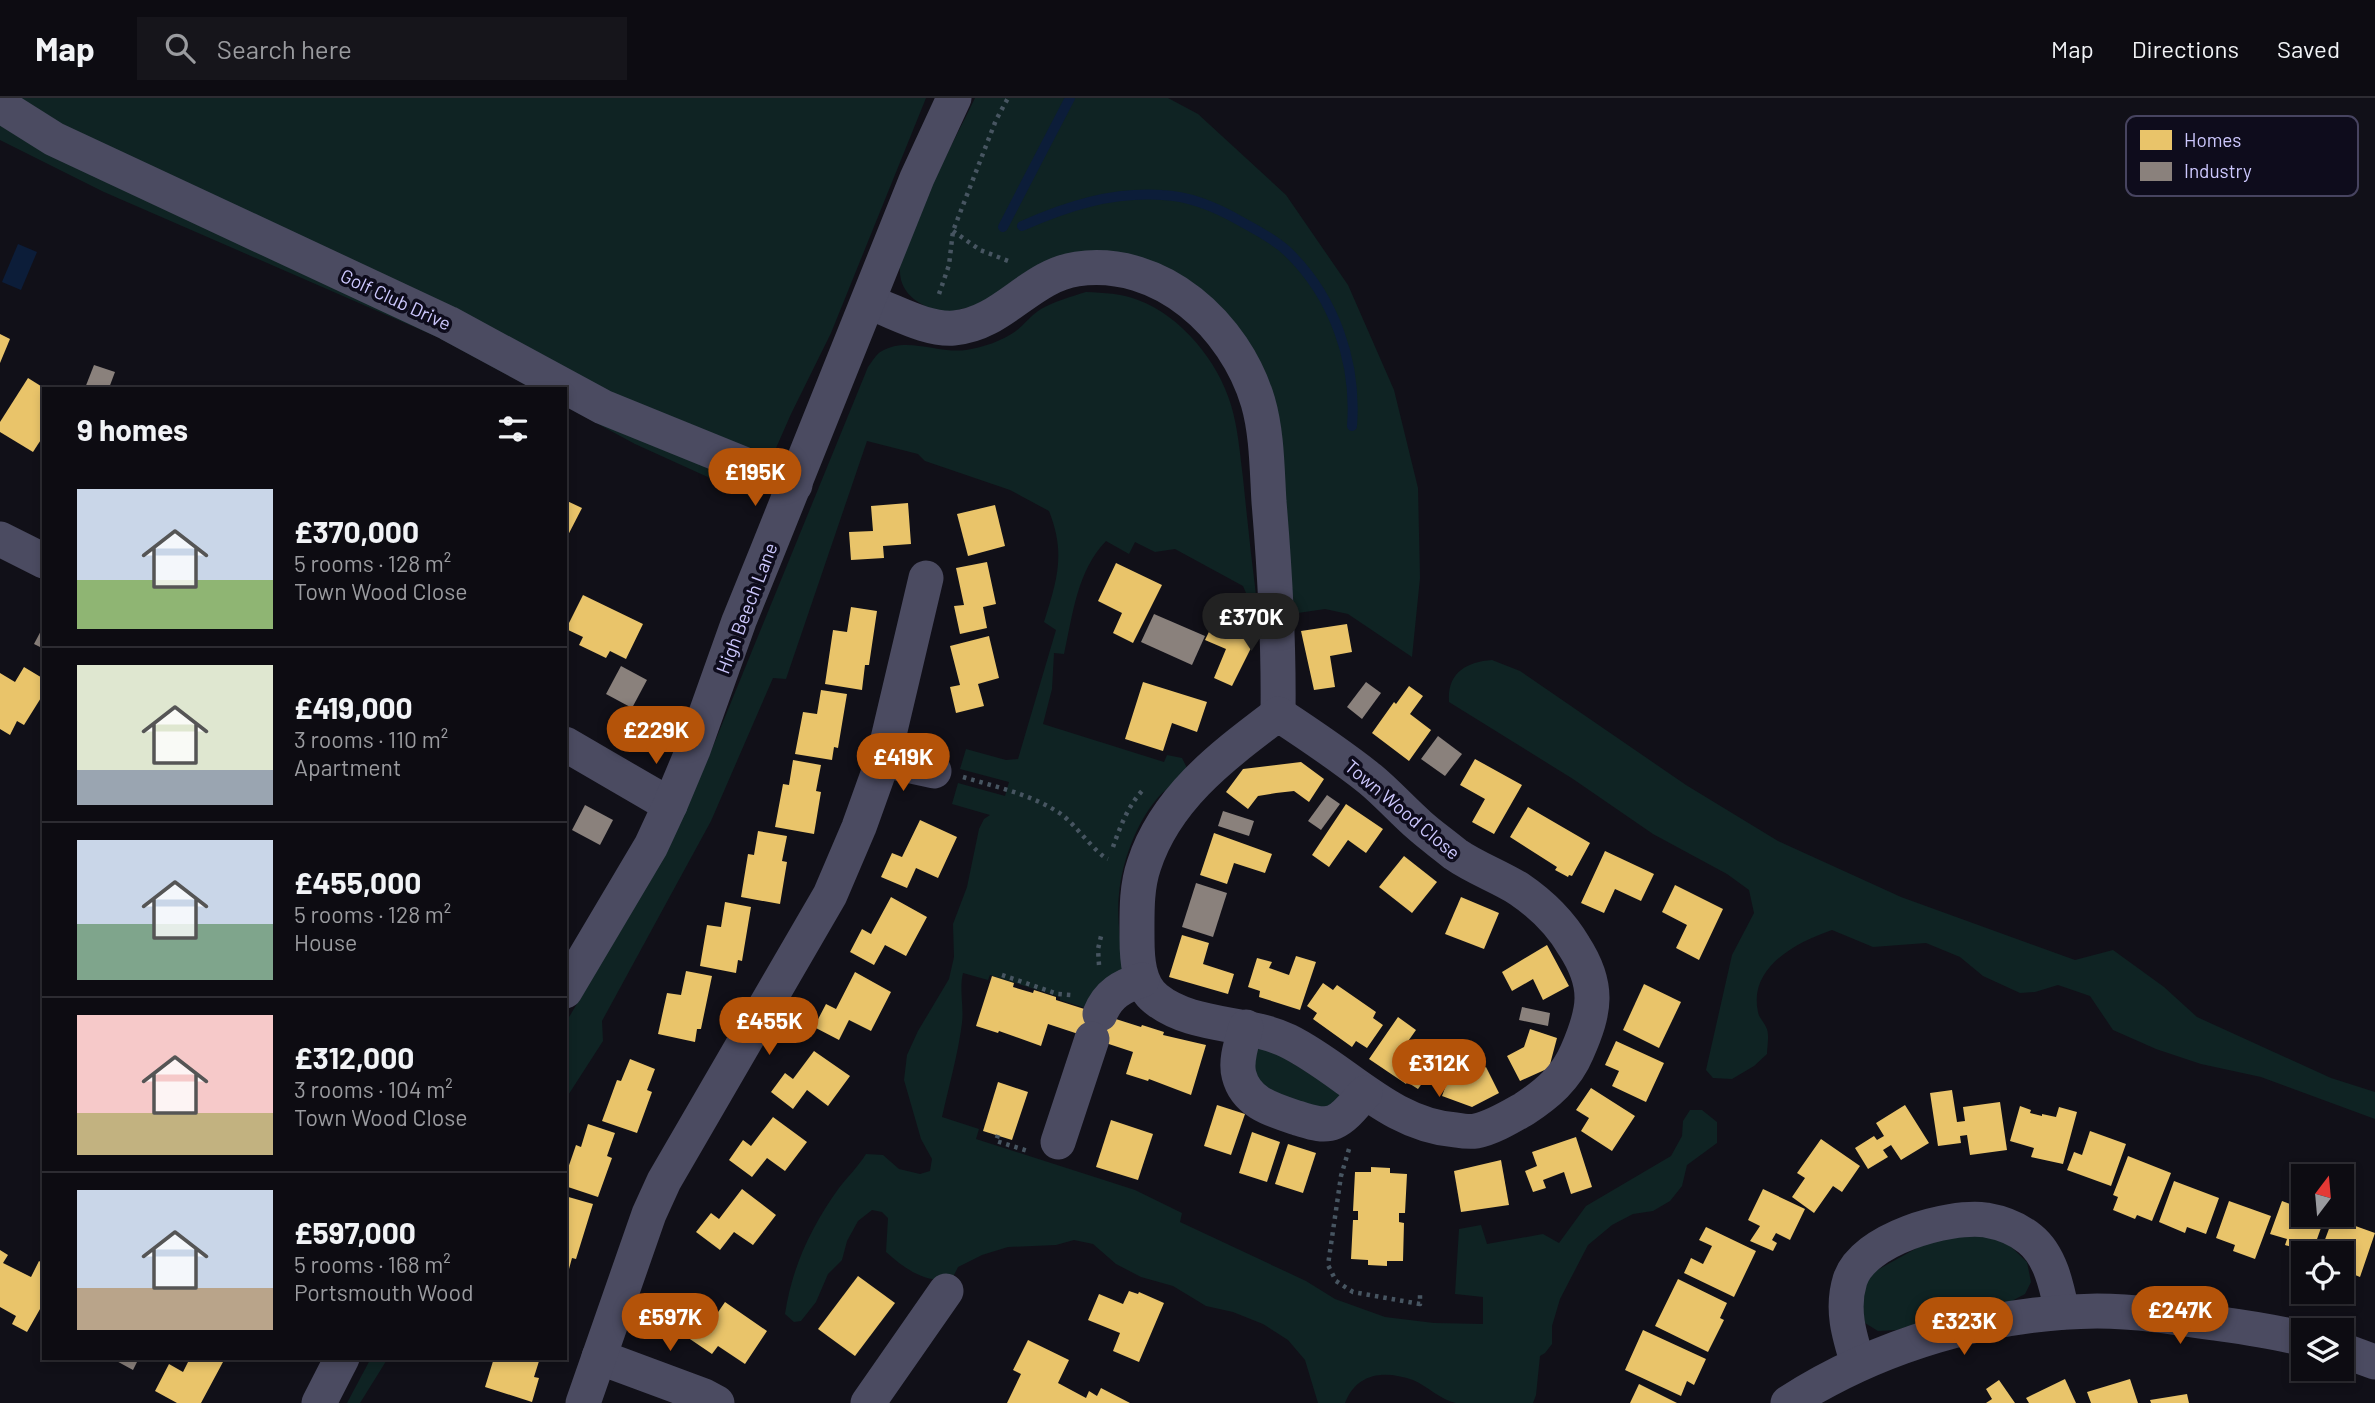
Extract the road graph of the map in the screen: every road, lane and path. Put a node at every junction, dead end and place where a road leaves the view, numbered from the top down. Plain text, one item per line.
1 (954, 98) edge
2 (1008, 98) edge
3 (0, 105) edge
4 (953, 231) junction
5 (949, 265) dead end
6 (1047, 278) junction
7 (868, 302) junction
8 (566, 387) edge
9 (567, 387) edge
10 (795, 485) junction
11 (0, 539) edge
12 (42, 560) edge
13 (926, 578) dead end
14 (1278, 714) junction
15 (567, 745) edge
16 (883, 760) junction
17 (948, 774) joint
18 (670, 805) junction
19 (1108, 859) dead end
20 (1002, 975) dead end
21 (1142, 980) junction
22 (567, 988) edge
23 (1090, 1015) junction
24 (1245, 1027) junction
25 (1365, 1093) junction
26 (1058, 1142) dead end
27 (1420, 1290) dead end
28 (946, 1291) dead end
29 (1420, 1304) dead end
30 (2062, 1312) junction
31 (2291, 1337) edge
32 (2354, 1354) edge
33 (599, 1357) junction
34 (341, 1360) edge
35 (2375, 1362) edge
36 (1858, 1364) junction
37 (319, 1403) edge
38 (583, 1403) edge
39 (717, 1403) edge
40 (868, 1403) edge
41 (1788, 1403) edge

1 - 7 street, High Beech Lane
2 - 4 path
3 - 8 street, Golf Club Drive
4 - 5 path
4 - 6 path
6 - 7 street
6 - 14 street
7 - 10 street, High Beech Lane
9 - 10 street, Golf Club Drive
10 - 18 street, High Beech Lane
11 - 12 street
13 - 16 street
14 - 21 street
14 - 25 street, Town Wood Close
15 - 18 street
16 - 17 street
16 - 33 street
17 - 19 path
18 - 22 street, High Beech Lane
20 - 23 path
21 - 23 street
21 - 24 street, Town Wood Close
23 - 26 street
24 - 25 street, Town Wood Close
24 - 25 street
27 - 29 path
28 - 40 street
30 - 31 street
30 - 36 street
30 - 36 street
32 - 35 street
33 - 38 street
33 - 39 street
34 - 37 street
36 - 41 street

